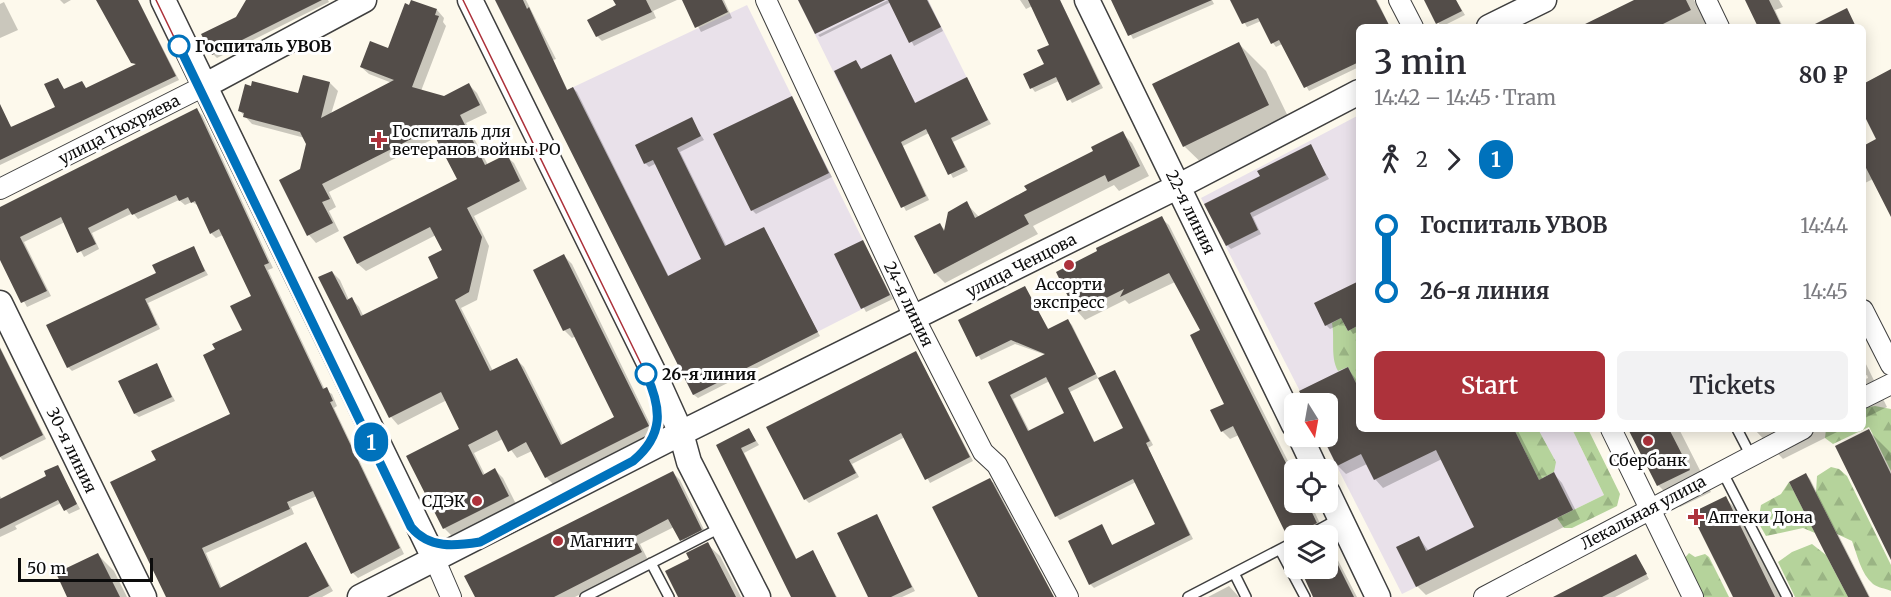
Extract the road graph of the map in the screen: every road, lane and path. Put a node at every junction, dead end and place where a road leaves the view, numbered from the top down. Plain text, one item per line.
1 (163, 0) edge
2 (364, 0) edge
3 (470, 0) edge
4 (766, 0) edge
5 (1087, 0) edge
6 (1400, 0) edge
7 (1544, 0) edge
8 (1706, 0) edge
9 (1412, 24) edge
10 (1499, 24) edge
11 (1713, 24) edge
12 (206, 85) junction
13 (1356, 94) edge
14 (1179, 186) junction
15 (0, 189) edge
16 (0, 303) edge
17 (1866, 316) edge
18 (915, 319) junction
19 (1891, 365) edge
20 (1891, 384) edge
21 (1866, 396) edge
22 (1284, 404) edge
23 (1612, 432) edge
24 (1739, 432) edge
25 (1797, 432) edge
26 (681, 433) junction
27 (1751, 456) junction
28 (1722, 471) junction
29 (1650, 508) junction
30 (1338, 513) edge
31 (1340, 518) junction
32 (1327, 525) edge
33 (722, 526) junction
34 (1284, 548) edge
35 (1280, 550) junction
36 (435, 560) junction
37 (651, 563) junction
38 (1234, 573) junction
39 (144, 597) edge
40 (360, 597) edge
41 (451, 597) edge
42 (585, 597) edge
43 (669, 597) edge
44 (758, 597) edge
45 (1068, 597) edge
46 (1188, 597) edge
47 (1246, 597) edge
48 (1305, 597) edge
49 (1378, 597) edge
50 (1484, 597) edge
51 (1693, 597) edge
52 (1787, 597) edge

1 - 12 street
2 - 12 street, улица Тюхряева
3 - 26 street
4 - 18 street, 24-я линия
5 - 14 street, 22-я линия
6 - 9 street
7 - 10 street
8 - 11 street
12 - 15 street, улица Тюхряева
12 - 36 street
13 - 14 street, улица Ченцова
14 - 18 street, улица Ченцова
14 - 22 street, 22-я линия
16 - 39 street, 30-я линия
17 - 19 street
18 - 26 street, улица Ченцова
18 - 45 street, 24-я линия
20 - 21 street
23 - 29 street
24 - 27 lane
25 - 27 street, Лекальная улица
26 - 33 street
26 - 36 street, улица Ченцова
27 - 28 street, Лекальная улица
28 - 29 street, Лекальная улица
28 - 52 lane
29 - 50 street, Лекальная улица
29 - 51 street
30 - 31 street
31 - 32 lane
31 - 49 street
33 - 37 lane
33 - 44 street
34 - 35 lane
35 - 38 lane
35 - 48 lane
36 - 40 street, улица Ченцова
36 - 41 street
37 - 42 lane
37 - 43 lane
38 - 46 lane
38 - 47 lane

